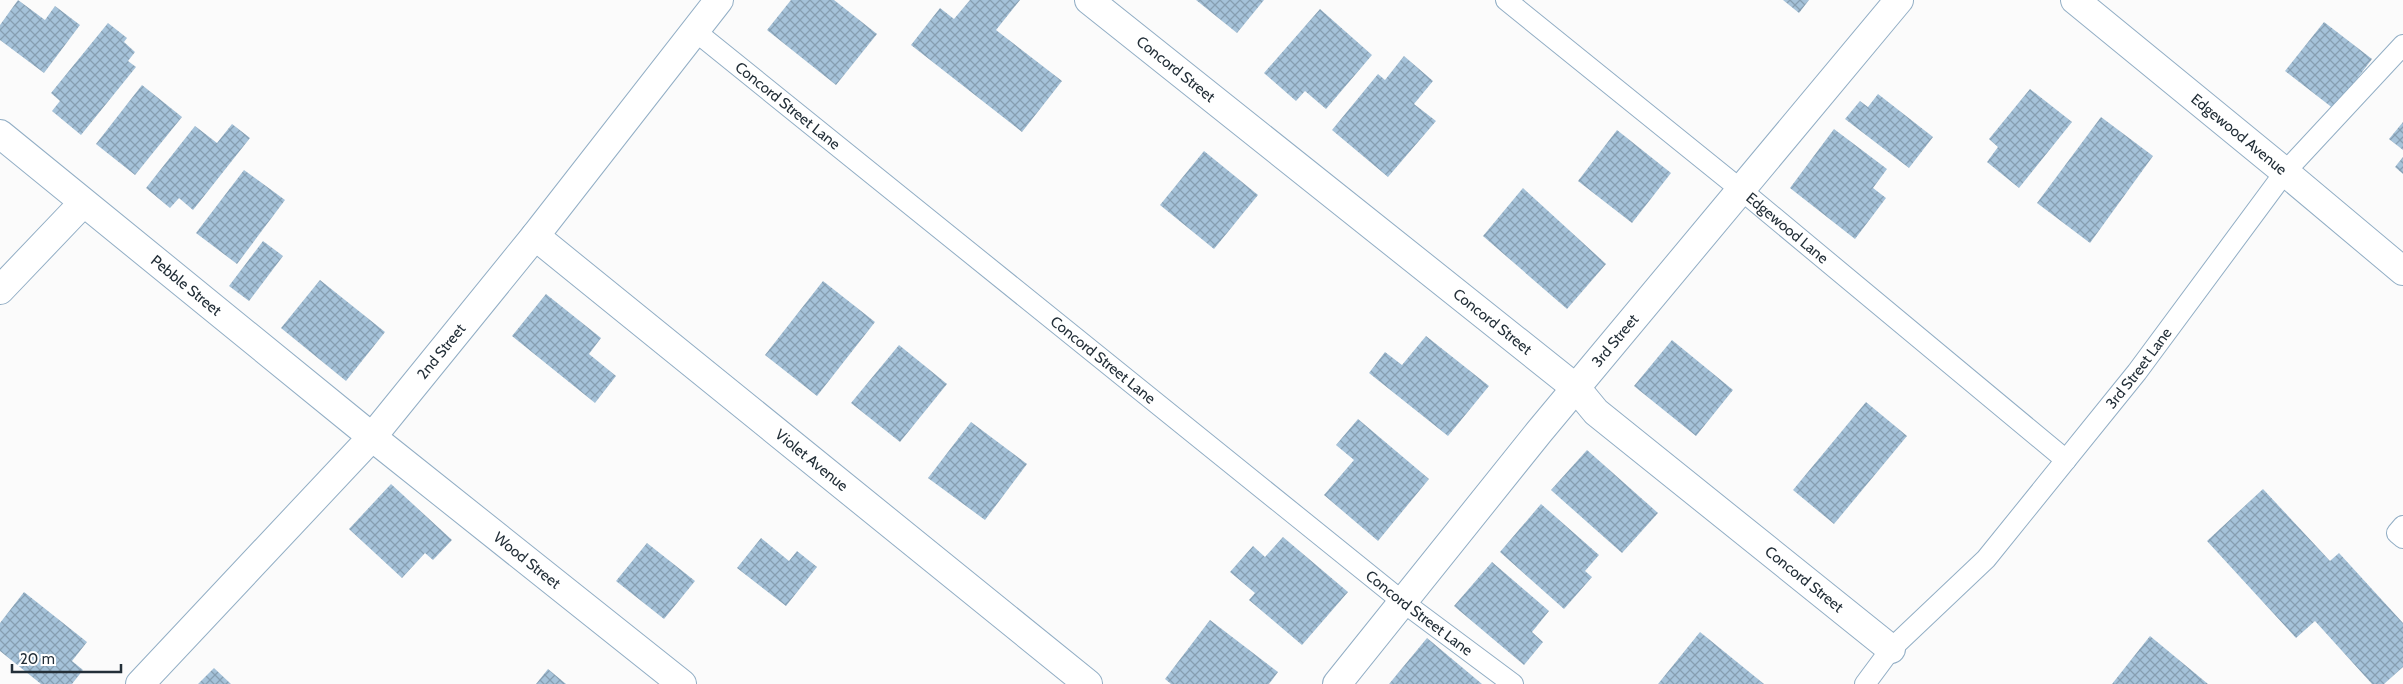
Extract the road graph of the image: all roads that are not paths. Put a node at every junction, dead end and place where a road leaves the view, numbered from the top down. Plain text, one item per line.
1 (719, 0) edge
2 (1089, 0) edge
3 (1506, 0) edge
4 (1899, 0) edge
5 (2075, 0) edge
6 (695, 31) junction
7 (2403, 46) edge
8 (0, 134) edge
9 (2286, 172) junction
10 (1740, 189) junction
11 (83, 203) junction
12 (535, 236) junction
13 (2403, 271) edge
14 (0, 290) edge
15 (1577, 389) junction
16 (372, 437) junction
17 (2066, 460) junction
18 (2403, 526) edge
19 (2403, 538) edge
20 (1403, 602) junction
21 (1891, 648) junction
22 (140, 684) edge
23 (682, 684) edge
24 (1088, 684) edge
25 (1337, 684) edge
26 (1513, 684) edge
27 (1865, 684) edge

1 - 6 street, 2nd Street
2 - 15 street, Concord Street
3 - 10 lane, Edgewood Lane
4 - 10 street, 3rd Street
5 - 9 street, Edgewood Avenue
6 - 12 street, 2nd Street
6 - 20 lane, Concord Street Lane
7 - 9 lane, 3rd Street Lane
8 - 11 street, Pebble Street
9 - 13 street, Edgewood Avenue
9 - 17 lane, 3rd Street Lane
10 - 15 street, 3rd Street
10 - 17 lane, Edgewood Lane
11 - 14 street
11 - 16 street, Pebble Street
12 - 16 street, 2nd Street
12 - 24 street, Violet Avenue
15 - 20 street, 3rd Street
15 - 21 street, Concord Street
16 - 22 street, 2nd Street
16 - 23 street, Wood Street
17 - 21 lane, 3rd Street Lane
18 - 19 lane
20 - 25 street, 3rd Street
20 - 26 lane, Concord Street Lane
21 - 27 lane, 3rd Street Lane

